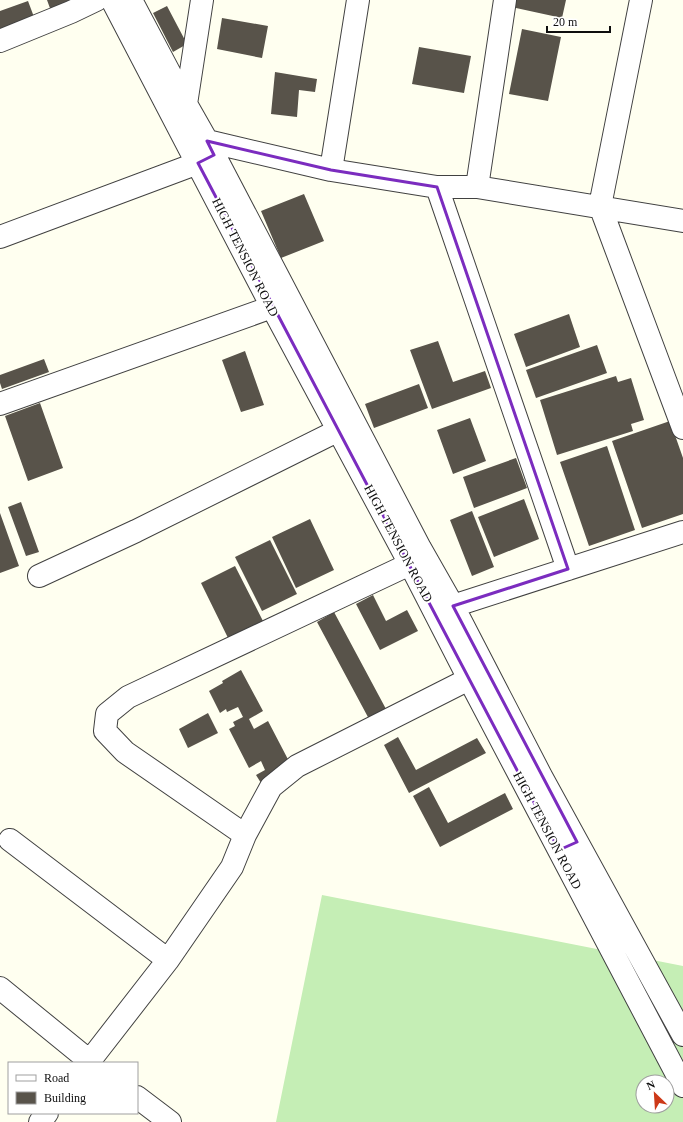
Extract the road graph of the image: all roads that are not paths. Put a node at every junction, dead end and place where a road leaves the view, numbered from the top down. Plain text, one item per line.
1 (96, 0) edge
2 (112, 0) edge
3 (130, 0) edge
4 (202, 0) edge
5 (358, 0) edge
6 (505, 0) edge
7 (641, 0) edge
8 (0, 41) edge
9 (186, 104) junction
10 (206, 153) junction
11 (331, 170) junction
12 (437, 187) junction
13 (477, 187) junction
14 (600, 206) junction
15 (683, 221) edge
16 (0, 237) edge
17 (272, 307) junction
18 (0, 404) edge
19 (683, 428) edge
20 (339, 430) junction
21 (683, 532) edge
22 (410, 564) junction
23 (568, 569) junction
24 (39, 576) dead end
25 (452, 606) junction
26 (469, 679) junction
27 (245, 835) junction
28 (10, 840) dead end
29 (568, 846) junction
30 (614, 908) junction
31 (594, 917) junction
32 (168, 960) junction
33 (0, 988) edge
34 (683, 1035) edge
35 (90, 1062) edge
36 (683, 1086) edge
37 (138, 1098) edge
38 (46, 1114) edge
39 (40, 1122) edge
40 (170, 1122) edge

1 - 8 street
2 - 10 street, HIGH TENSION ROAD
3 - 9 street, HIGH TENSION ROAD
4 - 9 street
5 - 11 street
6 - 13 street
7 - 14 street
9 - 10 street, HIGH TENSION ROAD
10 - 11 street
10 - 16 street
10 - 17 street, HIGH TENSION ROAD
10 - 25 street, HIGH TENSION ROAD
11 - 12 street
12 - 13 street
12 - 23 street
13 - 14 street
14 - 15 street
14 - 19 street
17 - 18 street
17 - 20 street, HIGH TENSION ROAD
20 - 22 street, HIGH TENSION ROAD
20 - 24 street
21 - 23 street
22 - 26 street, HIGH TENSION ROAD
22 - 27 street
23 - 25 street
25 - 29 street, HIGH TENSION ROAD
26 - 27 street
26 - 29 street, HIGH TENSION ROAD
27 - 32 street
28 - 32 street
29 - 30 street, HIGH TENSION ROAD
29 - 31 street, HIGH TENSION ROAD
30 - 31 street
30 - 34 street, HIGH TENSION ROAD
31 - 36 street, HIGH TENSION ROAD
32 - 35 street
33 - 35 street
37 - 40 street
38 - 39 street

